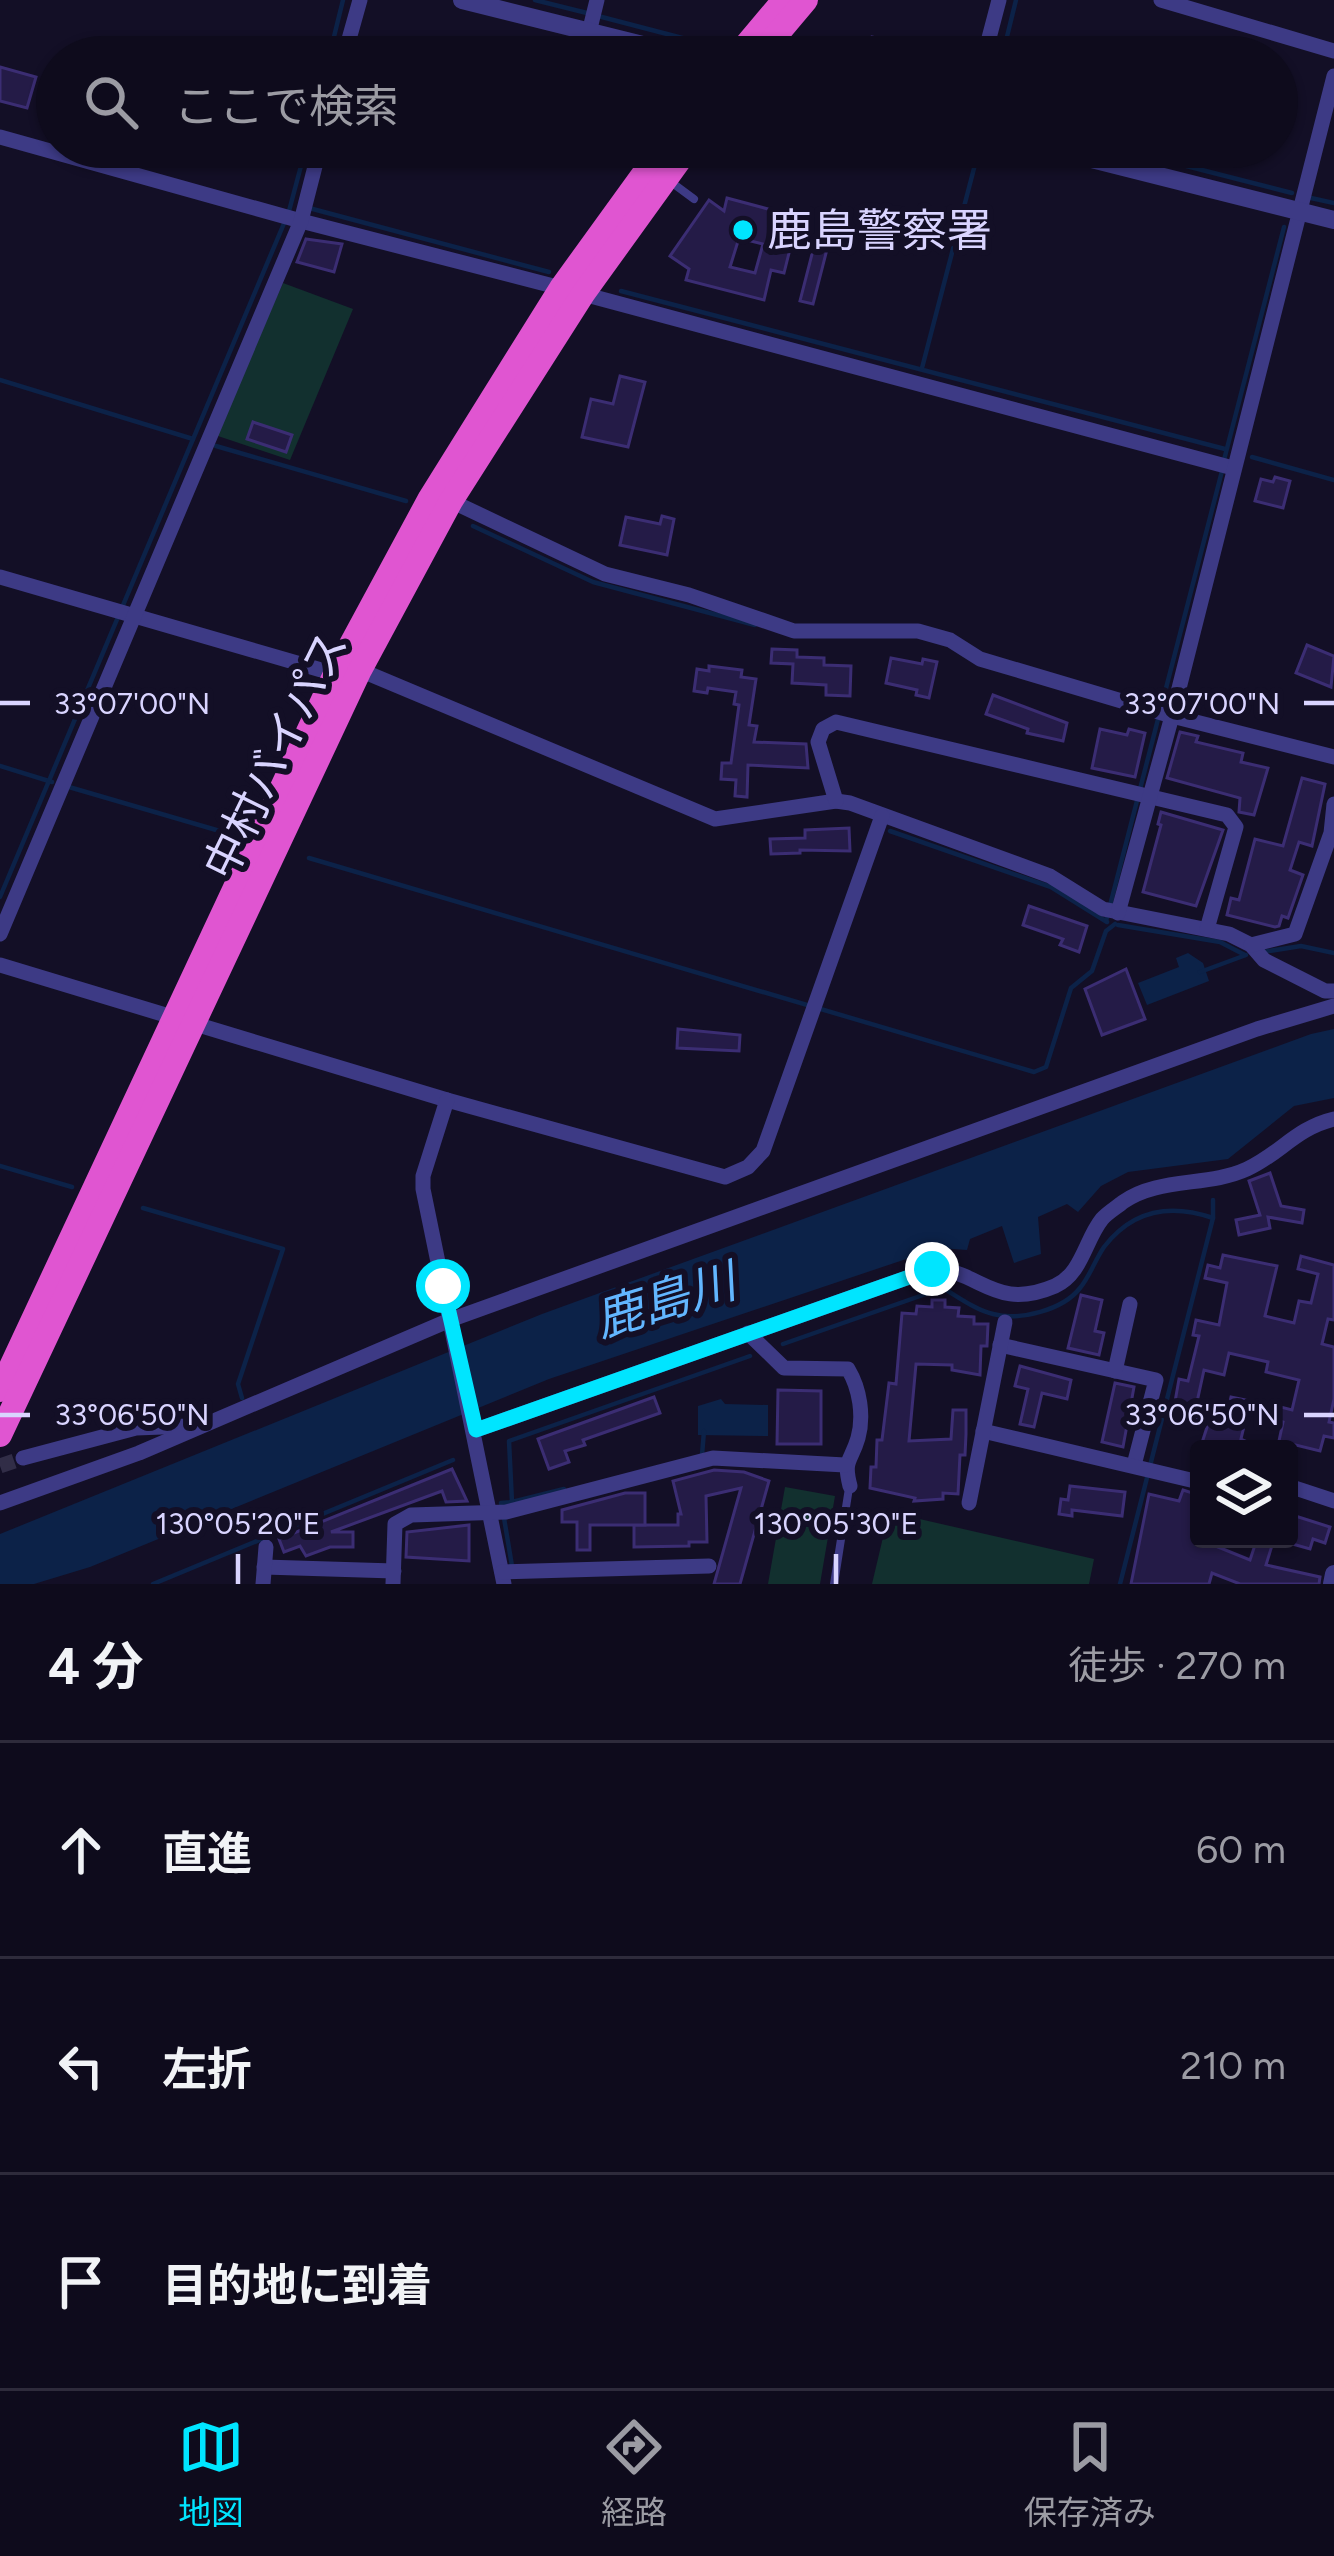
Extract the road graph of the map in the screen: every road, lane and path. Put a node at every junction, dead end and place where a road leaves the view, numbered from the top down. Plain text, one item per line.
1 (359, 0) edge
2 (462, 0) edge
3 (784, 0) edge
4 (806, 0) edge
5 (999, 0) edge
6 (1161, 0) edge
7 (593, 15) edge
8 (350, 36) edge
9 (642, 36) edge
10 (754, 36) edge
11 (776, 36) edge
12 (990, 36) edge
13 (1283, 36) edge
14 (1298, 40) edge
15 (1334, 51) edge
16 (1334, 76) edge
17 (0, 137) edge
18 (36, 147) edge
19 (111, 168) edge
20 (314, 168) edge
21 (650, 168) edge
22 (673, 168) edge
23 (1126, 168) edge
24 (665, 178) junction
25 (694, 199) dead end
26 (1299, 212) junction
27 (1334, 220) edge
28 (301, 221) junction
29 (572, 291) junction
30 (1233, 468) junction
31 (451, 501) junction
32 (0, 577) edge
33 (132, 618) junction
34 (348, 672) junction
35 (1172, 716) junction
36 (1334, 757) edge
37 (1150, 796) junction
38 (836, 802) junction
39 (1334, 804) edge
40 (882, 816) junction
41 (1110, 911) junction
42 (1208, 929) junction
43 (0, 934) edge
44 (1251, 945) junction
45 (0, 965) edge
46 (1334, 991) edge
47 (1334, 1006) edge
48 (183, 1020) junction
49 (447, 1100) junction
50 (1334, 1119) edge
51 (1130, 1304) dead end
52 (450, 1320) junction
53 (1005, 1322) dead end
54 (748, 1333) junction
55 (1000, 1345) junction
56 (1114, 1370) junction
57 (4, 1374) edge
58 (198, 1426) junction
59 (476, 1430) junction
60 (983, 1431) junction
61 (0, 1435) edge
62 (22, 1458) tunnel mouth
63 (845, 1465) junction
64 (1144, 1468) junction
65 (1190, 1480) edge
66 (850, 1486) joint
67 (1298, 1489) edge
68 (1334, 1501) edge
69 (0, 1503) edge
70 (969, 1503) dead end
71 (499, 1513) junction
72 (266, 1547) dead end
73 (709, 1566) dead end
74 (1334, 1574) edge
75 (508, 1575) edge
76 (264, 1576) edge
77 (322, 1576) edge
78 (393, 1577) edge
79 (834, 1584) edge
80 (1332, 1584) edge

1 - 8 street
2 - 7 street
3 - 10 highway
4 - 11 highway
5 - 12 street
6 - 13 street
7 - 9 street
14 - 15 street
16 - 26 street
17 - 18 street
19 - 28 street
20 - 28 street
21 - 29 highway, 中村バイパス
22 - 24 highway, 中村バイパス
23 - 26 street
24 - 25 lane
24 - 29 highway, 中村バイパス
26 - 27 street
26 - 30 street
28 - 29 street
28 - 33 street
29 - 30 street
29 - 31 highway, 中村バイパス
29 - 34 highway, 中村バイパス
30 - 35 street
31 - 34 highway, 中村バイパス
31 - 35 street
32 - 33 street
33 - 34 street
33 - 43 street
34 - 38 street
34 - 48 highway, 中村バイパス
35 - 36 street
35 - 37 street
37 - 38 street
37 - 41 street
37 - 42 street
38 - 40 street
39 - 44 street
40 - 41 street
40 - 49 street
41 - 42 street
42 - 44 street
44 - 46 street
45 - 48 street
47 - 52 street
48 - 49 street
48 - 57 highway, 中村バイパス
48 - 61 highway, 中村バイパス
49 - 52 street
50 - 54 street
51 - 56 street
52 - 58 street
52 - 59 street
53 - 55 street
54 - 59 street
54 - 63 street
55 - 56 street
55 - 60 street
56 - 64 street
58 - 62 street
58 - 69 street
59 - 71 street
60 - 64 street
60 - 70 street
63 - 66 street
63 - 71 street
64 - 65 street
66 - 79 lane
67 - 68 street
71 - 75 street
71 - 78 street
72 - 76 street
73 - 75 street
74 - 80 street
76 - 77 street
77 - 78 street

